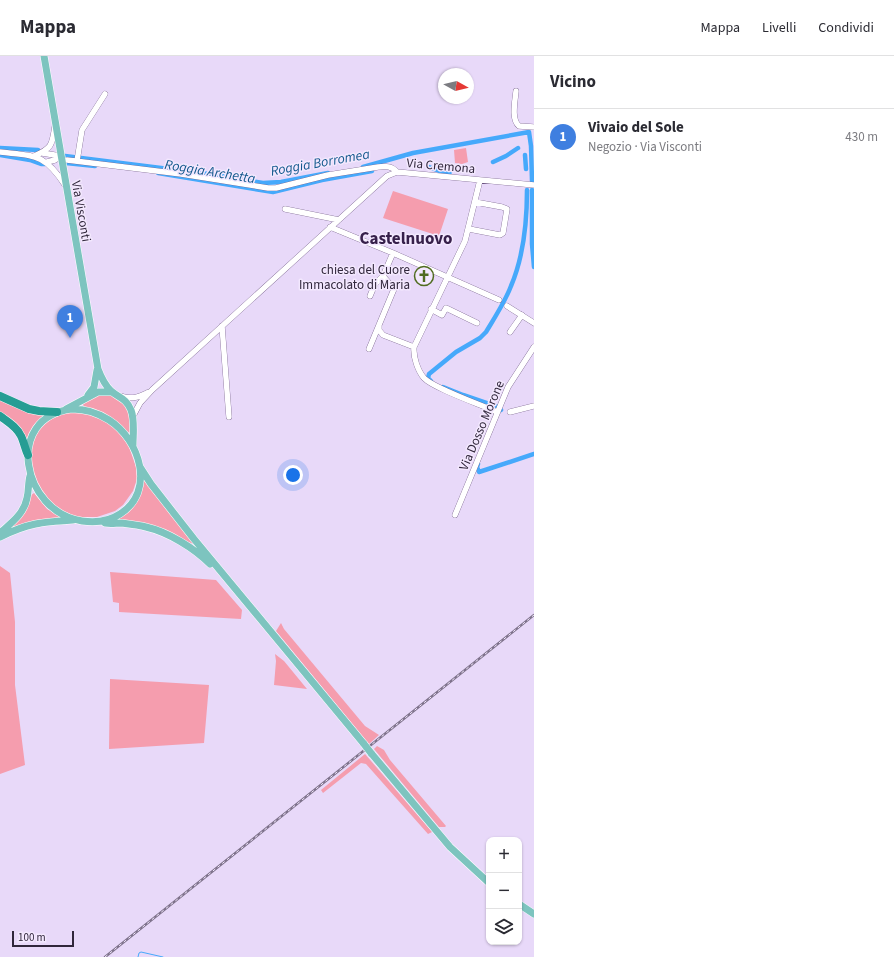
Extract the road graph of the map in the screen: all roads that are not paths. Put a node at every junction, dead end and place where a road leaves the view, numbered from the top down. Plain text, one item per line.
1 (44, 56) edge
2 (516, 91) dead end
3 (105, 94) dead end
4 (55, 125) junction
5 (534, 127) edge
6 (0, 152) edge
7 (42, 153) junction
8 (34, 156) junction
9 (64, 158) junction
10 (78, 158) junction
11 (47, 162) junction
12 (397, 172) junction
13 (480, 180) junction
14 (534, 185) edge
15 (66, 186) junction
16 (475, 202) junction
17 (286, 209) dead end
18 (339, 220) junction
19 (330, 227) junction
20 (469, 229) junction
21 (393, 252) junction
22 (383, 276) junction
23 (448, 276) junction
24 (370, 296) dead end
25 (499, 300) dead end
26 (507, 306) dead end
27 (431, 309) junction
28 (522, 315) junction
29 (477, 323) dead end
30 (534, 323) edge
31 (379, 325) junction
32 (222, 326) junction
33 (510, 332) dead end
34 (414, 347) junction
35 (534, 347) edge
36 (369, 349) dead end
37 (98, 369) junction
38 (152, 390) junction
39 (112, 392) junction
40 (0, 396) edge
41 (120, 396) junction
42 (82, 400) junction
43 (534, 406) edge
44 (498, 409) junction
45 (61, 411) junction
46 (510, 412) dead end
47 (0, 416) edge
48 (132, 416) junction
49 (229, 417) dead end
50 (132, 445) junction
51 (28, 454) junction
52 (140, 467) junction
53 (30, 476) junction
54 (455, 515) dead end
55 (76, 520) junction
56 (99, 522) junction
57 (0, 533) edge
58 (0, 537) edge
59 (229, 581) junction
60 (486, 880) edge
61 (522, 906) edge
62 (534, 914) edge

1 - 4 main road, Via Visconti
2 - 5 street
3 - 10 street
4 - 7 street
4 - 9 main road, Via Visconti
6 - 8 street
7 - 8 street
7 - 9 street
8 - 11 street
9 - 10 street
9 - 11 street
9 - 15 main road, Via Visconti
10 - 12 street
11 - 15 street
12 - 13 street, Via Cremona
12 - 18 street, Via Cremona
13 - 14 street, Via Cremona
13 - 16 street
15 - 37 main road, Via Visconti
16 - 20 street
16 - 20 street
17 - 18 street
18 - 19 street, Via Cremona
19 - 21 street
19 - 32 street, Via Cremona
20 - 23 street
21 - 22 street
21 - 23 street
22 - 24 street
22 - 31 street
23 - 25 street
23 - 27 street
26 - 28 street
27 - 29 street
27 - 34 street
28 - 30 street
28 - 33 street
31 - 34 street
31 - 36 street
32 - 38 street, Via Cremona
32 - 49 street
34 - 44 street
35 - 44 street, Via Dosso Morone
37 - 39 main road
37 - 42 main road
38 - 41 street, Via Cremona
38 - 48 street, Via Cremona
39 - 41 main road
39 - 42 main road
40 - 45 highway
41 - 48 main road
42 - 45 main road
43 - 46 street
44 - 54 street, Via Dosso Morone
45 - 50 main road
45 - 51 main road
47 - 51 highway
48 - 50 main road
50 - 52 main road
51 - 53 main road
52 - 56 main road
52 - 59 main road
53 - 55 main road
53 - 57 main road
55 - 56 main road
55 - 58 main road
56 - 59 main road
59 - 60 main road, bridge
61 - 62 main road

